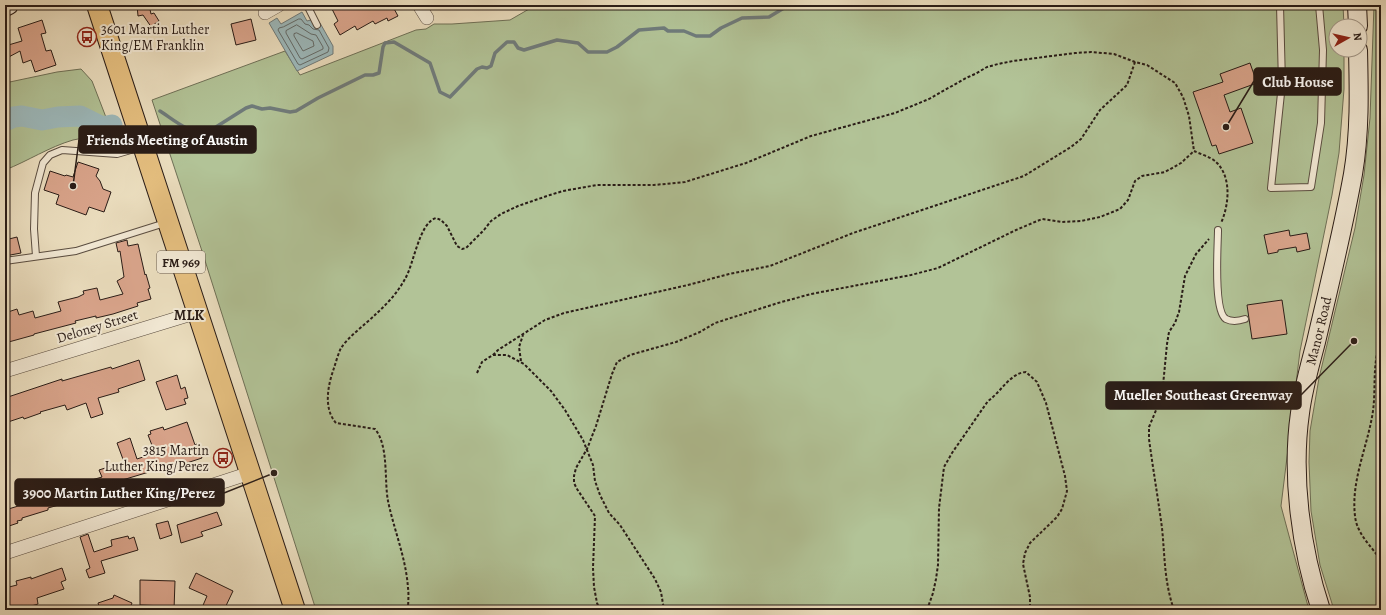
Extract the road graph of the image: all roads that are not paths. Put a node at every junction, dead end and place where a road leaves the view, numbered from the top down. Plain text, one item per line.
1 (9, 5) edge
2 (97, 5) edge
3 (279, 5) edge
4 (307, 5) edge
5 (419, 5) edge
6 (1280, 5) edge
7 (1319, 5) edge
8 (1357, 5) edge
9 (5, 7) edge
10 (265, 13) dead end
11 (427, 18) dead end
12 (1358, 18) edge
13 (318, 25) dead end
14 (1358, 58) edge
15 (143, 146) junction
16 (168, 222) junction
17 (1218, 230) road end
18 (36, 256) junction
19 (5, 261) edge
20 (198, 312) junction
21 (1245, 319) dead end
22 (5, 371) edge
23 (250, 472) junction
24 (5, 553) edge
25 (295, 610) edge
26 (1321, 610) edge

1 - 9 main road
2 - 15 main road, FM 969
3 - 10 street
4 - 13 lane
5 - 11 street
6 - 7 lane
8 - 12 main road
14 - 26 main road, Manor Road
15 - 16 main road, FM 969
15 - 18 lane
16 - 18 lane
16 - 20 main road, FM 969
17 - 21 lane
18 - 19 lane
20 - 22 street, Deloney Street
20 - 23 main road, FM 969
23 - 24 street
23 - 25 main road, FM 969

